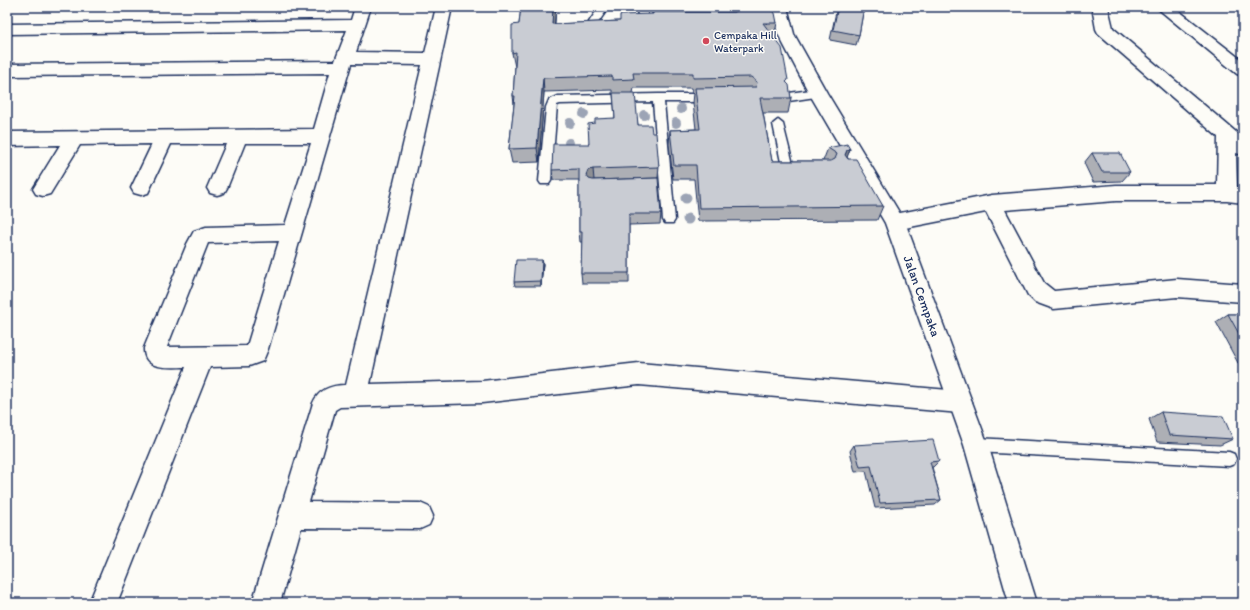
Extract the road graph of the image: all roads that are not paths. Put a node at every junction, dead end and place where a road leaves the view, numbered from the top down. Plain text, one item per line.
1 (363, 7) edge
2 (444, 7) edge
3 (604, 7) edge
4 (641, 7) edge
5 (1100, 7) edge
6 (1164, 7) edge
7 (778, 18) edge
8 (664, 22) edge
9 (357, 25) junction
10 (592, 25) edge
11 (7, 28) edge
12 (431, 59) junction
13 (343, 63) junction
14 (7, 70) edge
15 (1243, 70) edge
16 (818, 93) junction
17 (789, 97) edge
18 (658, 98) junction
19 (718, 98) edge
20 (778, 124) dead end
21 (322, 136) junction
22 (1227, 136) junction
23 (238, 137) junction
24 (74, 138) junction
25 (164, 138) junction
26 (8, 141) edge
27 (1243, 148) edge
28 (811, 169) edge
29 (545, 181) dead end
30 (141, 188) dead end
31 (217, 188) dead end
32 (43, 189) dead end
33 (1235, 194) edge
34 (992, 203) junction
35 (669, 220) dead end
36 (895, 222) junction
37 (295, 226) junction
38 (1243, 294) edge
39 (202, 357) junction
40 (356, 394) junction
41 (960, 402) junction
42 (976, 445) junction
43 (1229, 460) dead end
44 (291, 515) junction
45 (420, 516) dead end
46 (103, 603) edge
47 (266, 603) edge
48 (1024, 603) edge

1 - 9 street
2 - 12 street
3 - 10 lane
4 - 8 lane
5 - 22 street
6 - 15 street
7 - 16 street, Jalan Cempaka
9 - 11 street
9 - 13 street
12 - 13 street
12 - 40 street
13 - 14 street
13 - 21 street
16 - 17 lane
16 - 36 street, Jalan Cempaka
18 - 19 lane
18 - 29 lane
18 - 35 lane
20 - 28 lane
21 - 23 street
21 - 37 street
22 - 27 street
22 - 33 street
23 - 25 street
23 - 31 street
24 - 25 street
24 - 26 street
24 - 32 street
25 - 30 street
33 - 34 street
34 - 36 street
34 - 38 street
36 - 41 street, Jalan Cempaka
37 - 39 street
37 - 39 street
39 - 46 street
40 - 41 street
40 - 44 street
41 - 42 street, Jalan Cempaka
42 - 43 lane
42 - 48 street, Jalan Cempaka
44 - 45 street
44 - 47 street

